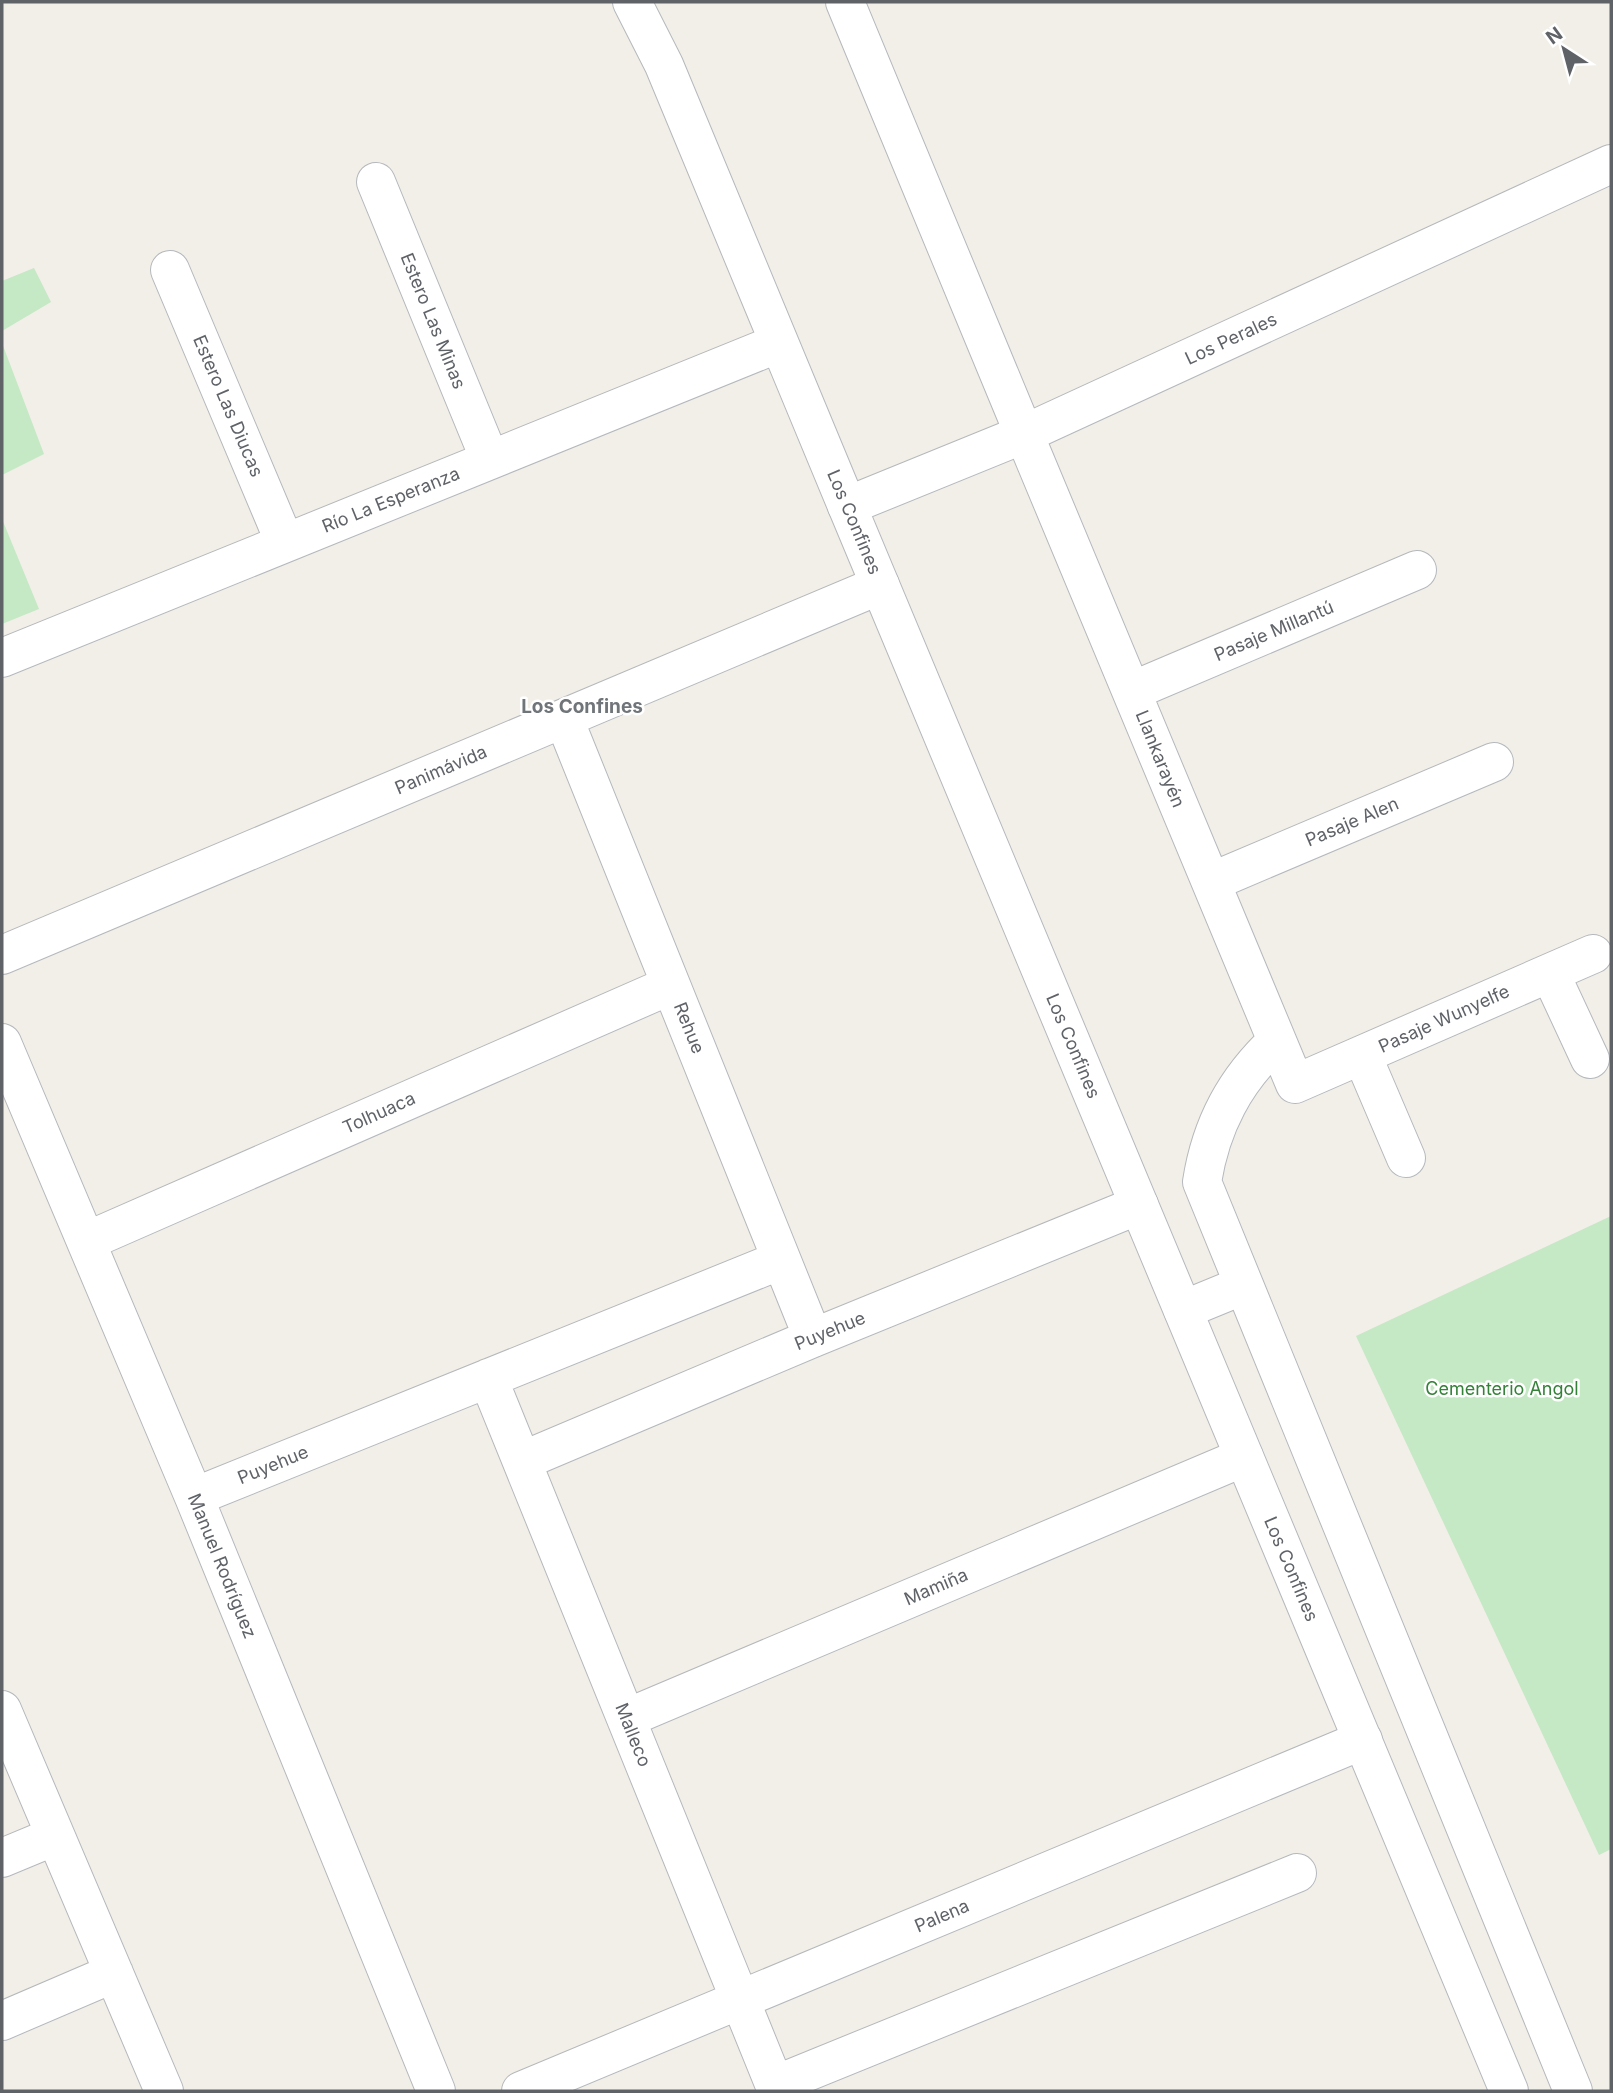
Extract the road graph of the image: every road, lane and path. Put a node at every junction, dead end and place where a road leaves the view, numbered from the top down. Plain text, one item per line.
1 (632, 2) edge
2 (845, 2) edge
3 (1611, 164) edge
4 (376, 182) dead end
5 (170, 270) dead end
6 (779, 343) junction
7 (1024, 434) junction
8 (490, 460) junction
9 (847, 506) junction
10 (285, 543) junction
11 (1417, 570) dead end
12 (880, 585) junction
13 (2, 658) edge
14 (1132, 691) junction
15 (564, 719) junction
16 (1494, 762) dead end
17 (1211, 882) junction
18 (1593, 954) dead end
19 (2, 955) edge
20 (1550, 973) junction
21 (671, 985) junction
22 (1277, 1041) junction
23 (2, 1043) edge
24 (1362, 1055) junction
25 (1590, 1059) dead end
26 (1295, 1084) joint
27 (1406, 1158) dead end
28 (1139, 1205) junction
29 (87, 1241) junction
30 (781, 1260) junction
31 (1244, 1284) junction
32 (1183, 1310) junction
33 (813, 1338) junction
34 (488, 1378) junction
35 (1244, 1457) junction
36 (522, 1461) junction
37 (194, 1497) junction
38 (2, 1710) edge
39 (627, 1718) junction
40 (1363, 1740) junction
41 (55, 1836) junction
42 (2, 1858) edge
43 (1297, 1873) dead end
44 (114, 1973) junction
45 (739, 2001) junction
46 (2, 2021) edge
47 (776, 2088) edge
48 (164, 2091) edge
49 (436, 2091) edge
50 (521, 2091) edge
51 (1509, 2091) edge
52 (1573, 2091) edge

1 - 6 street, Los Confines
2 - 7 street
3 - 7 street, Los Perales
4 - 8 street, Estero Las Minas
5 - 10 street, Estero Las Diucas
6 - 8 street, Río La Esperanza
6 - 9 street, Los Confines
7 - 9 street, Los Perales
7 - 14 street, Llankarayén
8 - 10 street, Río La Esperanza
9 - 12 street, Los Confines
10 - 13 street, Río La Esperanza
11 - 14 street, Pasaje Millantú
12 - 15 street, Panimávida
12 - 28 street, Los Confines
14 - 17 street, Llankarayén
15 - 19 street, Panimávida
15 - 21 street, Rehue
16 - 17 street, Pasaje Alen
17 - 22 street, Llankarayén
18 - 20 street, Pasaje Wunyelfe
20 - 24 street, Pasaje Wunyelfe
20 - 25 street
21 - 29 street, Tolhuaca
21 - 30 street, Rehue
22 - 26 street, Llankarayén
22 - 31 street
23 - 29 street, Manuel Rodríguez
24 - 26 street, Pasaje Wunyelfe
24 - 27 street
28 - 32 street, Los Confines
28 - 33 street, Puyehue
29 - 37 street, Manuel Rodríguez
30 - 33 street, Rehue
30 - 34 street, Puyehue
31 - 32 street
31 - 52 street
32 - 35 street, Los Confines
33 - 36 street, Puyehue
34 - 36 street, Malleco
34 - 37 street, Puyehue
35 - 39 street, Mamiña
35 - 40 street, Los Confines
36 - 39 street, Malleco
37 - 49 street, Manuel Rodríguez
38 - 41 street
39 - 45 street, Malleco
40 - 45 street, Palena
40 - 51 street, Los Confines
41 - 42 street
41 - 44 street
43 - 47 street
44 - 46 street
44 - 48 street
45 - 47 street, Malleco
45 - 50 street, Palena

